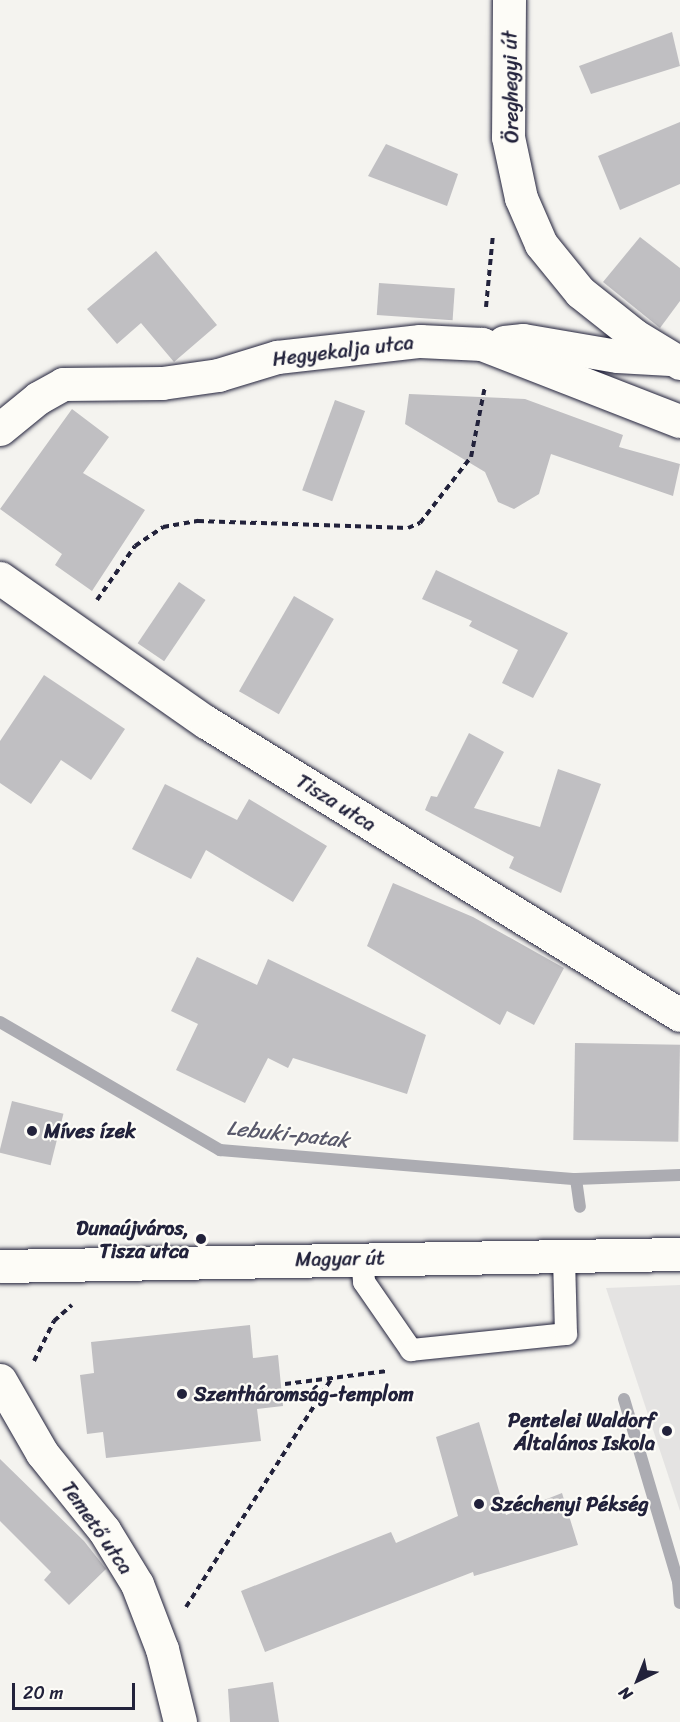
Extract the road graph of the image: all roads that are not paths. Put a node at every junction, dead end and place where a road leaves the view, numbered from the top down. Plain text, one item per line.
1 (509, 0) edge
2 (482, 344) junction
3 (677, 361) edge
4 (668, 415) edge
5 (0, 429) edge
6 (0, 578) edge
7 (680, 1016) edge
8 (680, 1254) edge
9 (362, 1258) junction
10 (564, 1258) junction
11 (0, 1266) edge
12 (0, 1380) edge
13 (180, 1722) edge

1 - 3 street, Öreghegyi út
2 - 3 street, Öreghegyi út
2 - 4 street, Hegyekalja utca
2 - 5 street, Hegyekalja utca
6 - 7 street, Tisza utca
8 - 10 street, Magyar út
9 - 10 street, Magyar út
9 - 10 lane
9 - 11 street, Magyar út
12 - 13 street, Temető utca

